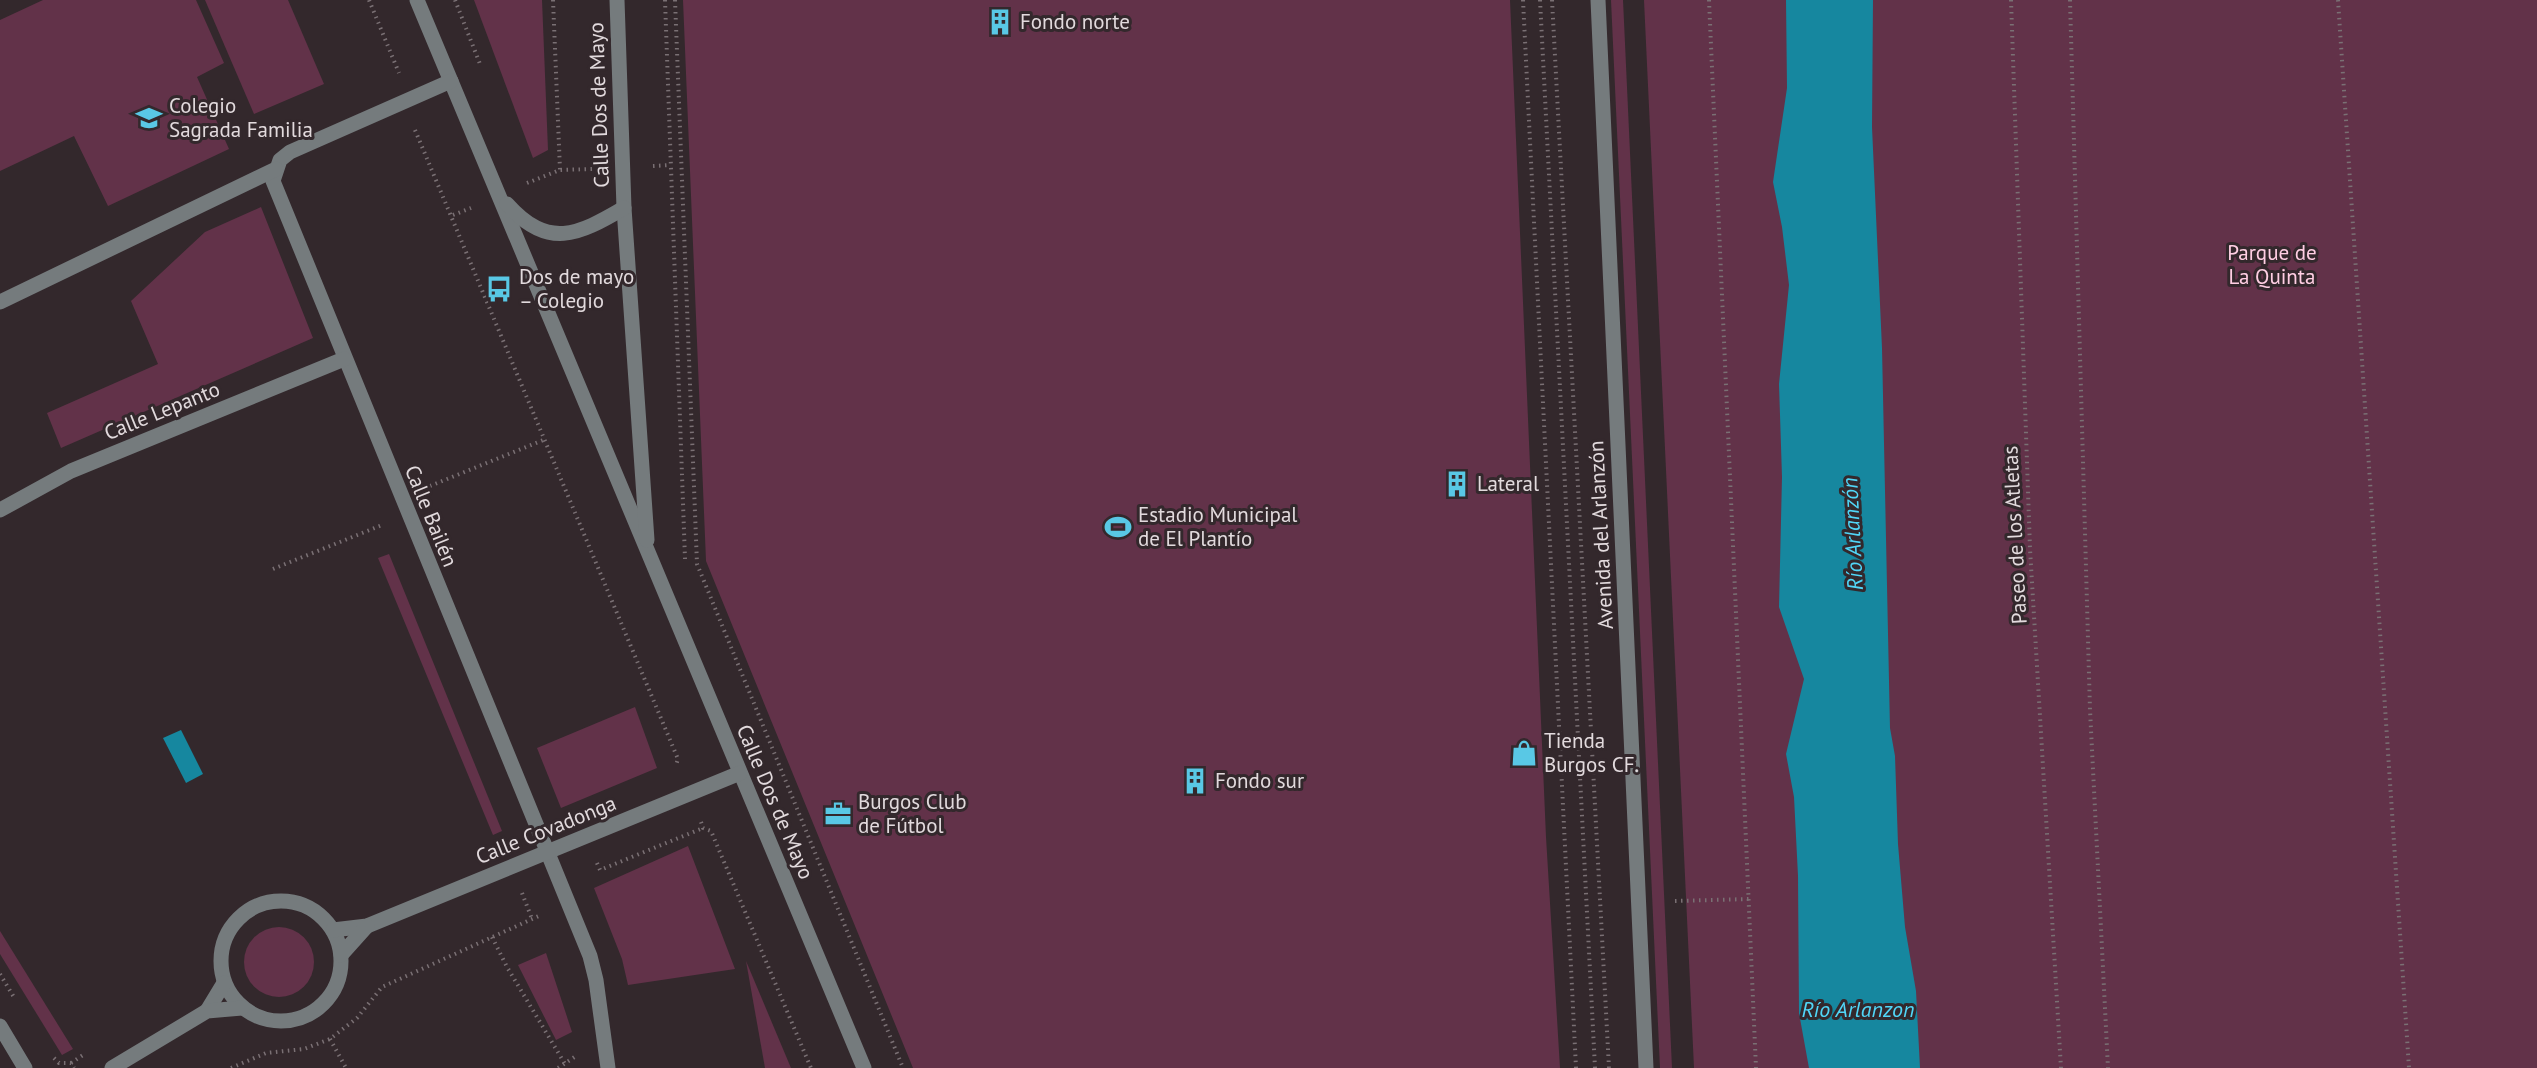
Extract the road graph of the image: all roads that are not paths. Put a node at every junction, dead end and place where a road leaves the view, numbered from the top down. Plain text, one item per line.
1 (417, 0) edge
2 (617, 0) edge
3 (1598, 0) edge
4 (451, 81) junction
5 (276, 169) junction
6 (499, 195) junction
7 (624, 208) junction
8 (0, 302) edge
9 (344, 359) junction
10 (0, 510) edge
11 (648, 552) junction
12 (740, 773) junction
13 (546, 852) junction
14 (367, 926) junction
15 (333, 930) junction
16 (341, 955) junction
17 (224, 983) junction
18 (242, 1008) junction
19 (207, 1011) junction
20 (0, 1026) edge
21 (26, 1068) edge
22 (112, 1068) edge
23 (608, 1068) edge
24 (864, 1068) edge
25 (1646, 1068) edge

1 - 4 street, Calle Dos de Mayo
2 - 7 street, Calle Dos de Mayo
3 - 25 street, Avenida del Arlanzón
4 - 5 street
4 - 6 street, Calle Dos de Mayo
5 - 8 street
5 - 9 street, Calle Bailén
6 - 7 street, Calle Dos de Mayo
6 - 11 street, Calle Dos de Mayo
7 - 11 street, Calle Dos de Mayo
9 - 10 street, Calle Lepanto
9 - 13 street, Calle Bailén
11 - 12 street, Calle Dos de Mayo
12 - 13 street, Calle Covadonga
12 - 24 street, Calle Dos de Mayo
13 - 14 street, Calle Covadonga
13 - 23 street, Calle Bailén
14 - 15 street, Calle Covadonga
14 - 16 street, Calle Covadonga
15 - 16 street
15 - 17 street
16 - 18 street
17 - 18 street
17 - 19 street
18 - 19 street
19 - 22 street
20 - 21 street

